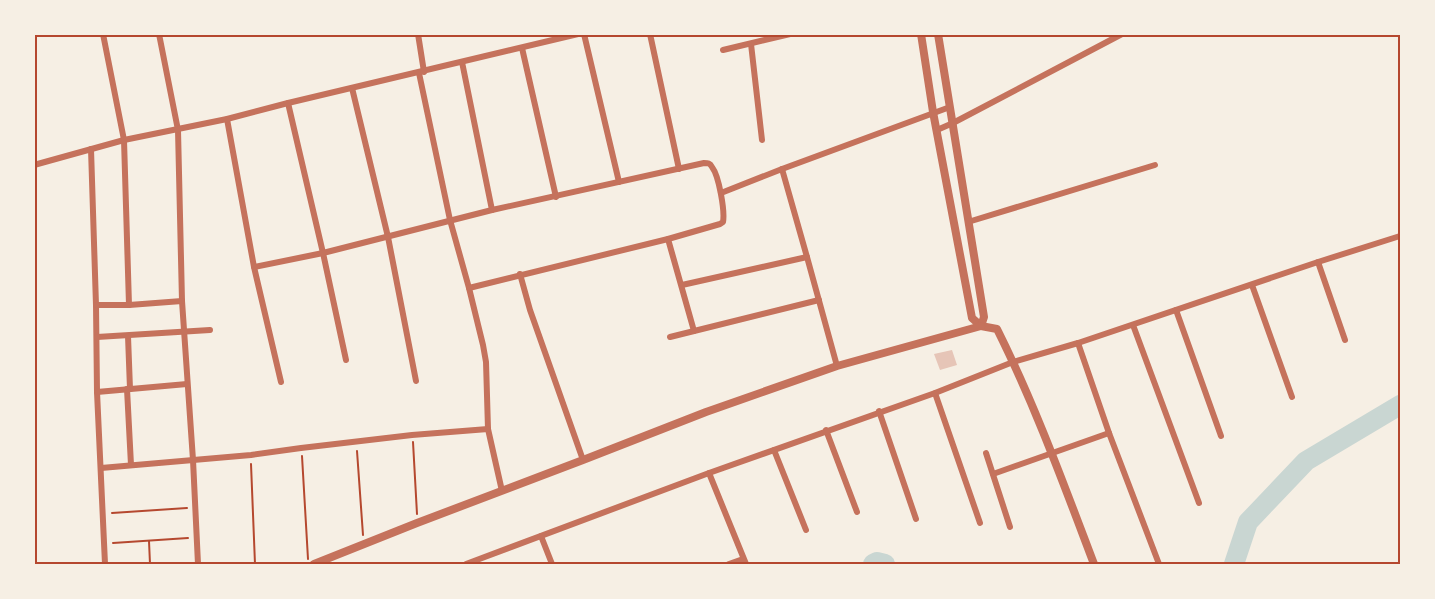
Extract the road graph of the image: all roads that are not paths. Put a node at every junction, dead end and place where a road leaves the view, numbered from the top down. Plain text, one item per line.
1 (103, 34) edge
2 (159, 34) edge
3 (418, 34) edge
4 (578, 34) edge
5 (584, 34) edge
6 (650, 34) edge
7 (790, 34) edge
8 (921, 34) edge
9 (939, 34) edge
10 (1122, 34) edge
11 (750, 44) junction
12 (522, 48) junction
13 (723, 51) dead end
14 (462, 62) junction
15 (422, 72) junction
16 (352, 88) junction
17 (288, 103) junction
18 (950, 107) junction
19 (933, 112) junction
20 (227, 119) junction
21 (953, 123) junction
22 (178, 130) junction
23 (937, 130) junction
24 (124, 140) junction
25 (762, 140) dead end
26 (92, 149) junction
27 (34, 165) edge
28 (1155, 165) dead end
29 (679, 168) junction
30 (782, 169) junction
31 (619, 182) junction
32 (721, 193) junction
33 (556, 196) junction
34 (492, 210) junction
35 (450, 220) junction
36 (968, 222) junction
37 (1401, 236) edge
38 (388, 237) junction
39 (668, 239) junction
40 (323, 253) junction
41 (807, 257) junction
42 (1318, 262) junction
43 (254, 267) junction
44 (520, 274) junction
45 (682, 285) junction
46 (1252, 285) junction
47 (469, 288) junction
48 (819, 300) junction
49 (182, 301) junction
50 (96, 305) junction
51 (129, 305) junction
52 (1176, 310) junction
53 (1133, 325) junction
54 (981, 326) junction
55 (210, 330) dead end
56 (694, 332) junction
57 (185, 333) junction
58 (128, 336) junction
59 (97, 337) junction
60 (670, 337) dead end
61 (1345, 340) dead end
62 (1078, 343) junction
63 (346, 360) dead end
64 (1013, 362) junction
65 (837, 366) junction
66 (416, 381) dead end
67 (281, 382) dead end
68 (188, 384) junction
69 (129, 389) junction
70 (97, 392) junction
71 (935, 393) junction
72 (1292, 397) dead end
73 (879, 411) junction
74 (488, 429) junction
75 (826, 430) junction
76 (1109, 433) junction
77 (1221, 436) dead end
78 (774, 450) junction
79 (986, 453) dead end
80 (1053, 454) junction
81 (193, 460) junction
82 (583, 460) junction
83 (131, 465) junction
84 (101, 468) junction
85 (709, 473) junction
86 (993, 474) junction
87 (502, 491) junction
88 (1199, 503) dead end
89 (857, 512) dead end
90 (916, 519) dead end
91 (980, 524) dead end
92 (1010, 527) dead end
93 (806, 530) dead end
94 (541, 536) junction
95 (744, 562) edge
96 (105, 564) edge
97 (198, 564) edge
98 (314, 564) edge
99 (466, 564) edge
100 (552, 564) edge
101 (729, 564) edge
102 (1094, 564) edge
103 (1159, 564) edge

1 - 24 street
2 - 22 street
3 - 15 street
4 - 12 street
5 - 31 street
6 - 29 street
7 - 11 street
8 - 19 street
9 - 18 street
10 - 21 street
11 - 13 street
11 - 25 street
12 - 14 street
12 - 33 street
14 - 15 street
14 - 34 street
15 - 16 street
15 - 35 street
16 - 17 street
16 - 38 street
17 - 20 street
17 - 40 street
18 - 19 street
18 - 21 street
19 - 23 street
19 - 30 street
20 - 22 street
20 - 43 street
21 - 23 street
21 - 36 street
22 - 24 street
22 - 49 street
23 - 54 street
24 - 26 street
24 - 51 street
26 - 27 street
26 - 50 street
28 - 36 street
29 - 31 street
29 - 32 street
30 - 32 street
30 - 41 street
31 - 33 street
32 - 39 street
33 - 34 street
34 - 35 street
35 - 38 street
35 - 47 street
36 - 54 street
37 - 42 street
38 - 40 street
38 - 66 street
39 - 44 street
39 - 45 street
40 - 43 street
40 - 63 street
41 - 45 street
41 - 48 street
42 - 46 street
42 - 61 street
43 - 67 street
44 - 47 street
44 - 82 street
45 - 56 street
46 - 52 street
46 - 72 street
47 - 74 street
48 - 56 street
48 - 65 street
49 - 51 street
49 - 57 street
50 - 51 street
50 - 59 street
52 - 53 street
52 - 77 street
53 - 62 street
53 - 88 street
54 - 64 street
54 - 65 street
55 - 57 street
56 - 60 street
57 - 58 street
57 - 68 street
58 - 59 street
58 - 69 street
59 - 70 street
62 - 64 street
62 - 76 street
64 - 71 street
64 - 80 street
65 - 82 street
68 - 69 street
68 - 81 street
69 - 70 street
69 - 83 street
70 - 84 street
71 - 73 street
71 - 91 street
73 - 75 street
73 - 90 street
74 - 81 street
74 - 87 street
75 - 78 street
75 - 89 street
76 - 80 street
76 - 103 street
78 - 85 street
78 - 93 street
79 - 86 street
80 - 86 street
80 - 102 street
81 - 83 street
81 - 97 street
82 - 87 street
83 - 84 street
84 - 96 street
85 - 94 street
85 - 95 street
86 - 92 street
87 - 98 street
94 - 99 street
94 - 100 street
95 - 101 street

